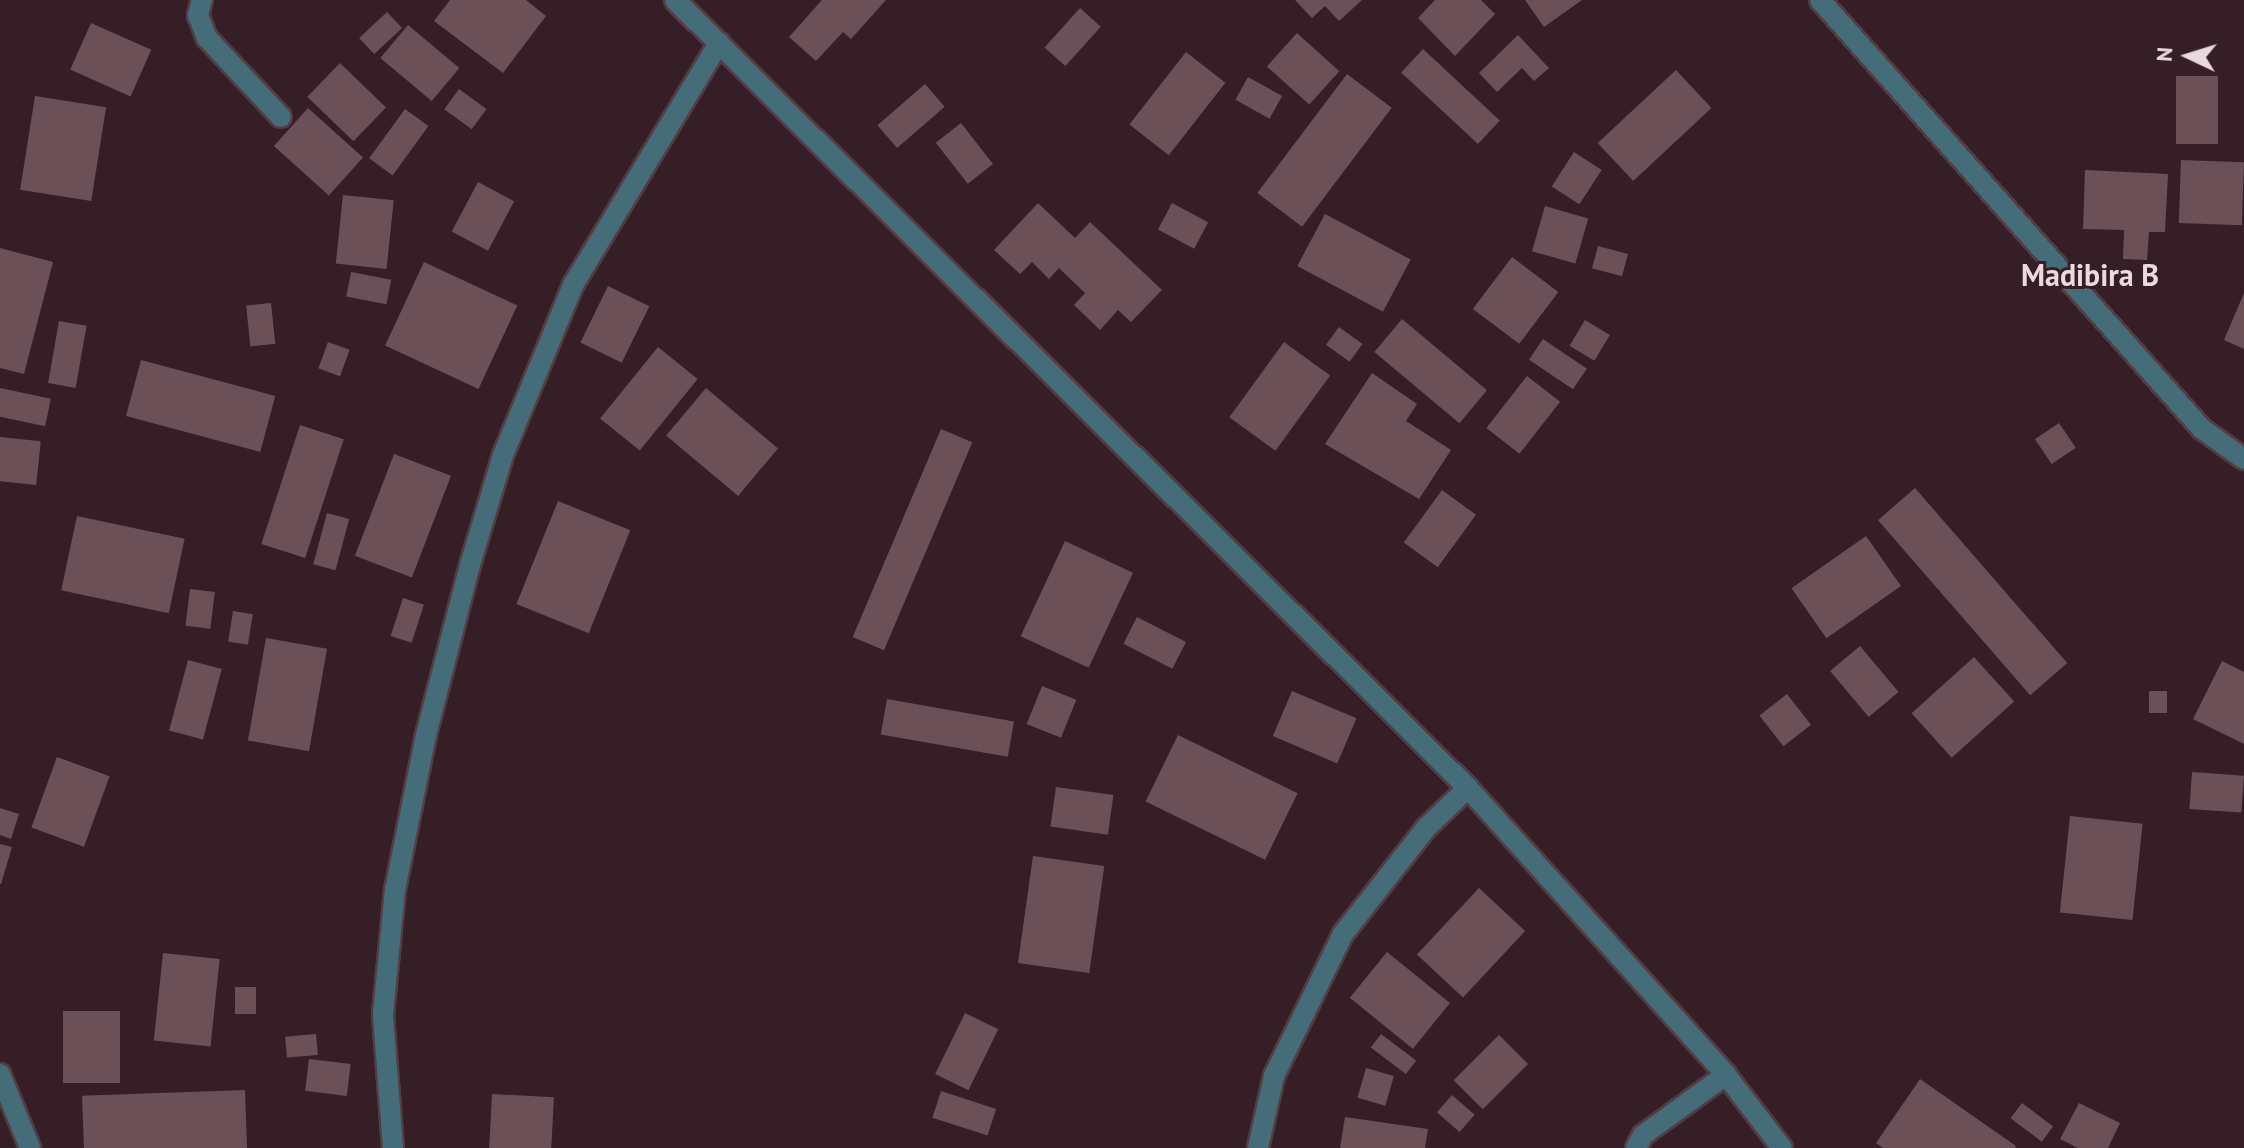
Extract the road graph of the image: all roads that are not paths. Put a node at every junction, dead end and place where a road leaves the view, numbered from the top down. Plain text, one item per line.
1 (202, 0) edge
2 (675, 0) edge
3 (1820, 0) edge
4 (719, 43) junction
5 (281, 117) dead end
6 (2244, 459) edge
7 (1468, 788) junction
8 (0, 1074) edge
9 (1726, 1075) junction
10 (30, 1148) edge
11 (393, 1148) edge
12 (1258, 1148) edge
13 (1636, 1148) edge
14 (1782, 1148) edge

1 - 5 street
2 - 4 street
3 - 6 street
4 - 7 street
4 - 11 street
7 - 9 street
7 - 12 street
8 - 10 street
9 - 13 street
9 - 14 street

